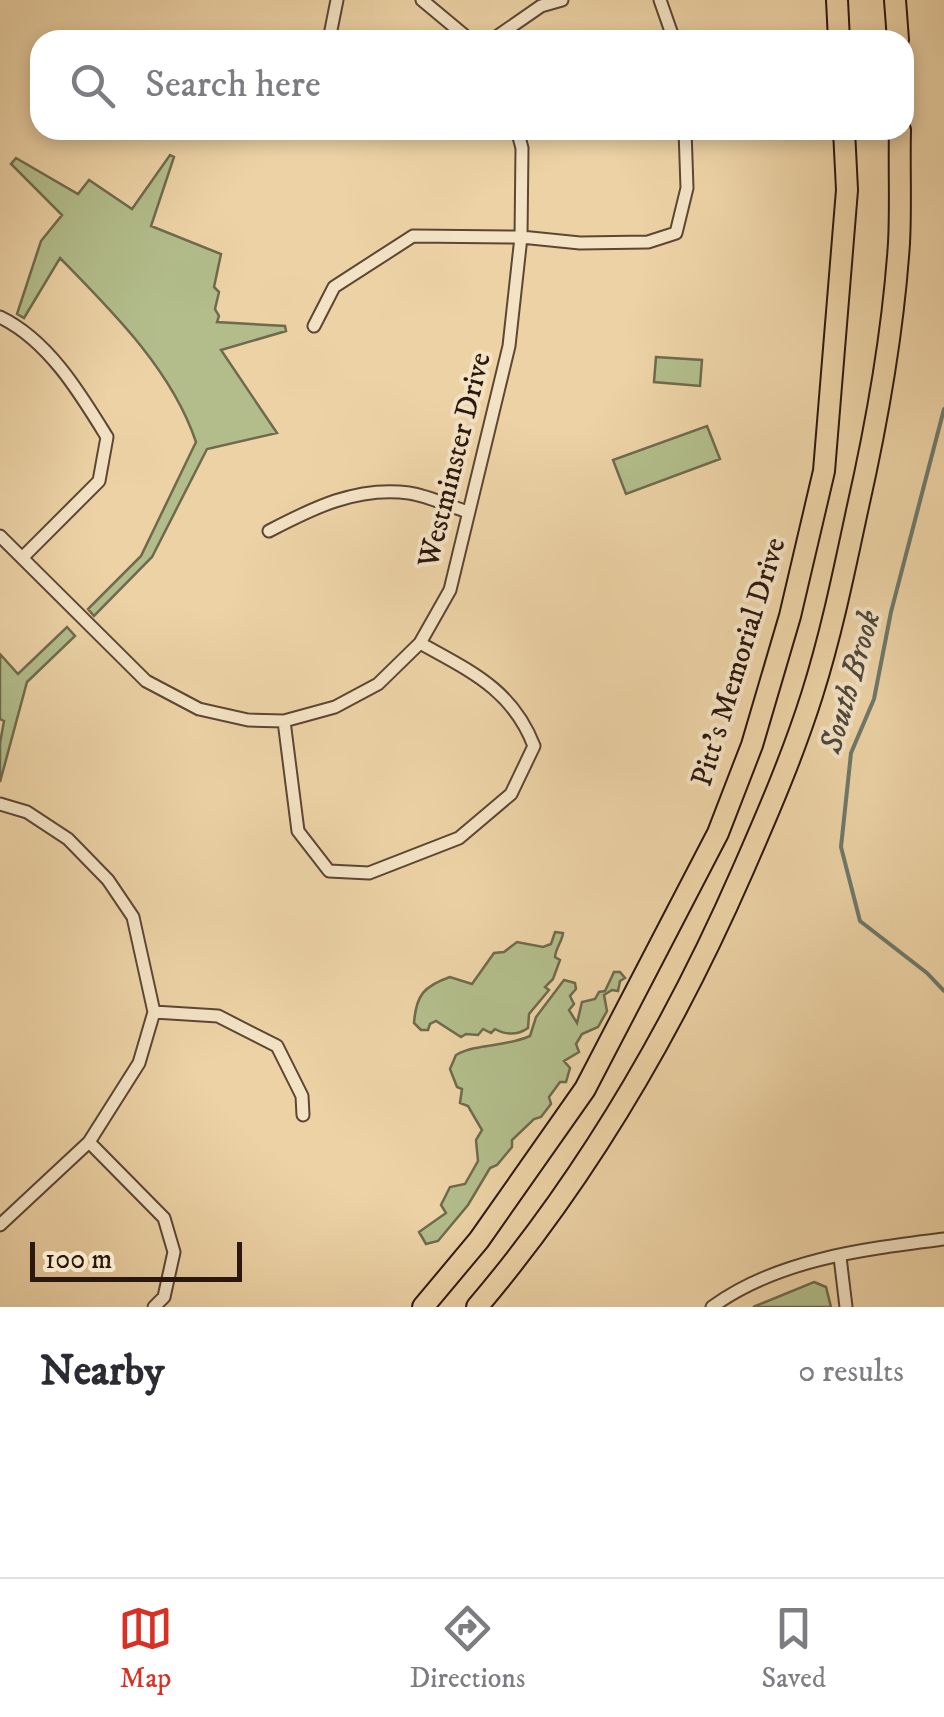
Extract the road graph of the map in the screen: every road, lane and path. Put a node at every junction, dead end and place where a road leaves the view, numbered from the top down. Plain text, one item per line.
1 (337, 0) edge
2 (422, 0) edge
3 (562, 0) edge
4 (660, 0) edge
5 (837, 0) edge
6 (895, 0) edge
7 (331, 30) edge
8 (458, 30) edge
9 (506, 30) edge
10 (670, 30) edge
11 (838, 30) edge
12 (897, 30) edge
13 (520, 140) edge
14 (685, 140) edge
15 (844, 140) edge
16 (900, 140) edge
17 (521, 238) junction
18 (0, 318) edge
19 (314, 326) dead end
20 (468, 512) junction
21 (269, 531) dead end
22 (0, 536) edge
23 (22, 558) junction
24 (420, 642) junction
25 (284, 721) junction
26 (0, 804) edge
27 (154, 1012) junction
28 (302, 1116) dead end
29 (89, 1142) junction
30 (524, 1176) junction
31 (0, 1225) edge
32 (944, 1239) edge
33 (840, 1258) junction
34 (154, 1307) edge
35 (408, 1307) edge
36 (424, 1307) edge
37 (477, 1307) edge
38 (712, 1307) edge
39 (846, 1307) edge

1 - 7 street
2 - 8 street
3 - 9 street
4 - 10 street
5 - 11 highway
6 - 12 highway
13 - 17 street, Westminster Drive
14 - 17 street
15 - 30 highway, Pitt's Memorial Drive
16 - 37 highway
17 - 19 street
17 - 20 street, Westminster Drive
18 - 23 street
20 - 21 street
20 - 24 street, Westminster Drive
22 - 23 street, Westminster Drive
23 - 25 street, Westminster Drive
24 - 25 street, Westminster Drive
24 - 25 street
26 - 27 street
27 - 28 street
27 - 29 street
29 - 31 street
29 - 34 street
30 - 35 highway
30 - 36 highway, Pitt's Memorial Drive
32 - 33 street
33 - 38 street
33 - 39 street

